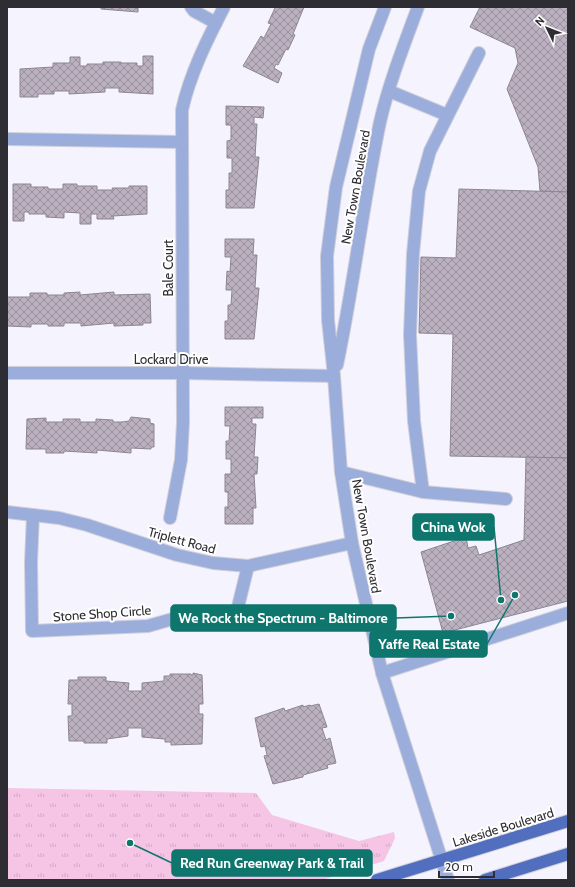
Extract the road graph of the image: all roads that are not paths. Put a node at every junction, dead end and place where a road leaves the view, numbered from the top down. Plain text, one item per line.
1 (191, 7) edge
2 (224, 7) edge
3 (385, 7) edge
4 (418, 7) edge
5 (216, 23) junction
6 (479, 53) dead end
7 (389, 91) junction
8 (447, 115) junction
9 (7, 139) edge
10 (181, 142) junction
11 (7, 373) edge
12 (183, 373) junction
13 (334, 376) junction
14 (341, 472) junction
15 (423, 492) junction
16 (506, 499) dead end
17 (7, 512) edge
18 (33, 515) junction
19 (170, 518) dead end
20 (352, 544) junction
21 (248, 566) junction
22 (568, 613) edge
23 (382, 673) junction
24 (568, 821) edge
25 (568, 854) edge
26 (441, 860) junction
27 (377, 880) edge
28 (448, 880) edge
29 (485, 880) edge

1 - 5 street
2 - 5 street, Bale Court
3 - 13 street, New Town Boulevard
4 - 7 street, New Town Boulevard
5 - 10 street, Bale Court
6 - 8 street
7 - 8 street
7 - 13 street, New Town Boulevard
8 - 15 street
9 - 10 street
10 - 12 street, Bale Court
11 - 12 street, Lockard Drive
12 - 13 street, Lockard Drive
12 - 19 street, Bale Court
13 - 14 street, New Town Boulevard
14 - 15 street
14 - 20 street, New Town Boulevard
15 - 16 street
17 - 18 street, Triplett Road
18 - 21 street, Triplett Road
18 - 21 street, Stone Shop Circle
20 - 21 street, Triplett Road
20 - 23 street, New Town Boulevard
22 - 23 street
23 - 26 street, New Town Boulevard
24 - 26 main road, Lakeside Boulevard
25 - 29 main road
26 - 27 main road, Lakeside Boulevard
26 - 28 street, New Town Boulevard

